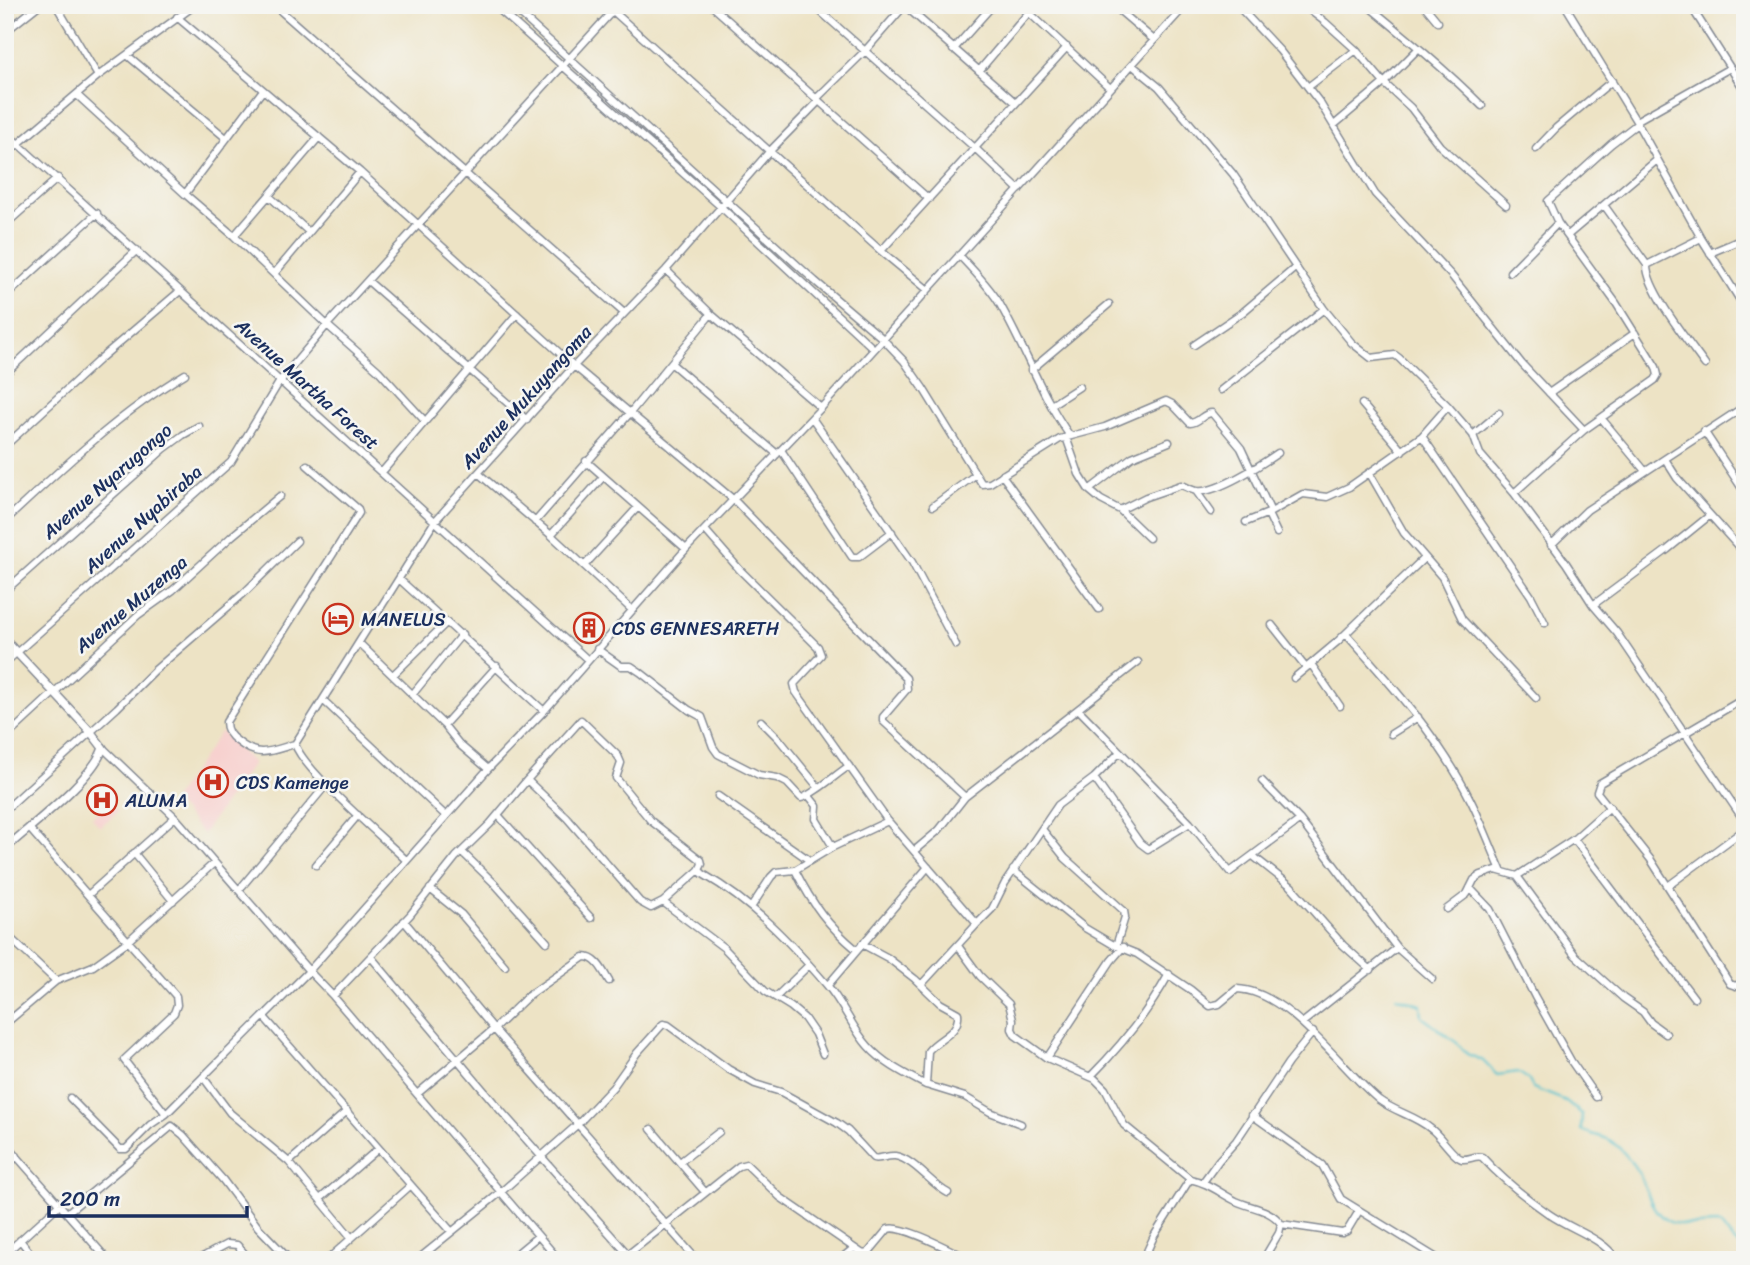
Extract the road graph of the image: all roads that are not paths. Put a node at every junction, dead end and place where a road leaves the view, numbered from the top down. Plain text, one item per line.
1 (39, 5) edge
2 (55, 5) edge
3 (274, 5) edge
4 (494, 5) edge
5 (510, 5) edge
6 (711, 5) edge
7 (813, 5) edge
8 (904, 5) edge
9 (993, 5) edge
10 (1021, 5) edge
11 (1114, 5) edge
12 (1186, 5) edge
13 (1237, 5) edge
14 (1303, 5) edge
15 (1367, 5) edge
16 (1424, 5) edge
17 (1565, 5) edge
18 (1690, 5) edge
19 (190, 7) edge
20 (615, 8) edge
21 (1029, 12) junction
22 (177, 17) junction
23 (1438, 22) dead end
24 (5, 32) edge
25 (1154, 40) junction
26 (1067, 47) junction
27 (1418, 49) junction
28 (953, 50) junction
29 (1356, 50) junction
30 (865, 51) junction
31 (127, 55) junction
32 (570, 60) junction
33 (1132, 65) junction
34 (564, 67) junction
35 (1730, 68) junction
36 (979, 71) junction
37 (98, 76) junction
38 (1612, 81) junction
39 (1384, 83) junction
40 (1308, 87) junction
41 (1110, 88) junction
42 (264, 90) junction
43 (1745, 91) edge
44 (77, 95) junction
45 (818, 99) junction
46 (1016, 103) junction
47 (1482, 106) dead end
48 (1636, 122) junction
49 (1334, 125) junction
50 (5, 132) edge
51 (319, 137) junction
52 (226, 138) junction
53 (18, 144) junction
54 (976, 149) junction
55 (1536, 149) dead end
56 (769, 152) junction
57 (5, 155) edge
58 (1657, 160) junction
59 (360, 172) junction
60 (467, 173) junction
61 (58, 178) junction
62 (1019, 190) junction
63 (185, 194) junction
64 (269, 196) junction
65 (929, 199) junction
66 (726, 200) junction
67 (1506, 205) dead end
68 (1604, 205) junction
69 (721, 207) junction
70 (97, 213) junction
71 (1558, 223) junction
72 (5, 225) edge
73 (419, 225) junction
74 (309, 232) junction
75 (1568, 235) junction
76 (234, 236) junction
77 (1745, 237) edge
78 (1700, 238) junction
79 (136, 250) junction
80 (881, 251) junction
81 (1710, 253) junction
82 (959, 255) junction
83 (1647, 265) junction
84 (1295, 268) junction
85 (666, 270) junction
86 (1510, 272) dead end
87 (274, 274) junction
88 (368, 281) junction
89 (928, 290) junction
90 (180, 292) junction
91 (5, 297) edge
92 (1109, 304) dead end
93 (1745, 308) edge
94 (1324, 309) junction
95 (624, 313) junction
96 (517, 314) junction
97 (712, 314) junction
98 (327, 325) junction
99 (1634, 333) junction
100 (882, 338) junction
101 (1194, 345) dead end
102 (874, 349) junction
103 (672, 364) junction
104 (1705, 365) dead end
105 (574, 366) junction
106 (469, 369) junction
107 (1031, 370) junction
108 (5, 374) edge
109 (185, 374) dead end
110 (280, 381) junction
111 (1079, 387) dead end
112 (1222, 390) dead end
113 (1549, 393) junction
114 (1362, 404) dead end
115 (1051, 405) junction
116 (1448, 406) junction
117 (1745, 406) edge
118 (821, 408) junction
119 (631, 413) junction
120 (1499, 413) dead end
121 (811, 418) junction
122 (1602, 419) junction
123 (424, 420) junction
124 (527, 420) junction
125 (200, 426) dead end
126 (1584, 430) junction
127 (1704, 431) junction
128 (1473, 435) junction
129 (1422, 436) junction
130 (1068, 437) junction
131 (1169, 442) dead end
132 (5, 446) edge
133 (1402, 451) junction
134 (779, 452) junction
135 (1278, 453) dead end
136 (1665, 459) junction
137 (586, 461) junction
138 (307, 465) dead end
139 (1252, 471) junction
140 (1645, 471) junction
141 (382, 472) junction
142 (478, 473) junction
143 (1370, 474) junction
144 (975, 475) junction
145 (1002, 475) junction
146 (603, 477) junction
147 (1089, 490) junction
148 (1196, 491) junction
149 (1514, 493) junction
150 (1745, 493) edge
151 (280, 496) dead end
152 (734, 500) junction
153 (933, 506) dead end
154 (638, 508) junction
155 (1120, 510) junction
156 (1211, 512) dead end
157 (1269, 513) junction
158 (1709, 516) junction
159 (5, 521) edge
160 (435, 521) junction
161 (535, 522) junction
162 (1246, 522) dead end
163 (706, 531) junction
164 (892, 532) junction
165 (1277, 533) dead end
166 (551, 535) junction
167 (1149, 538) dead end
168 (297, 541) dead end
169 (1551, 545) junction
170 (686, 549) junction
171 (1745, 554) edge
172 (1424, 558) junction
173 (585, 565) junction
174 (399, 579) junction
175 (5, 592) edge
176 (1593, 605) junction
177 (1099, 609) dead end
178 (632, 610) junction
179 (447, 622) junction
180 (1545, 623) dead end
181 (1272, 625) dead end
182 (1346, 634) junction
183 (462, 635) junction
184 (5, 640) edge
185 (359, 643) junction
186 (956, 645) dead end
187 (597, 649) junction
188 (16, 652) junction
189 (587, 660) junction
190 (1138, 662) dead end
191 (5, 663) edge
192 (497, 666) junction
193 (1309, 666) junction
194 (393, 675) junction
195 (1294, 678) dead end
196 (53, 693) junction
197 (412, 695) junction
198 (1536, 698) dead end
199 (1745, 698) edge
200 (323, 700) junction
201 (1340, 706) dead end
202 (1078, 709) junction
203 (544, 711) junction
204 (1418, 717) junction
205 (761, 721) dead end
206 (444, 725) junction
207 (90, 731) junction
208 (1683, 733) junction
209 (1391, 734) dead end
210 (5, 738) edge
211 (295, 744) junction
212 (103, 748) junction
213 (1119, 753) junction
214 (849, 766) junction
215 (488, 769) junction
216 (1094, 778) junction
217 (527, 780) junction
218 (1262, 781) dead end
219 (327, 784) junction
220 (818, 787) junction
221 (718, 796) dead end
222 (809, 796) junction
223 (965, 797) junction
224 (1610, 807) junction
225 (5, 810) edge
226 (358, 815) junction
227 (498, 815) junction
228 (446, 816) junction
229 (175, 817) junction
230 (1300, 820) junction
231 (888, 821) junction
232 (1745, 822) edge
233 (1190, 823) junction
234 (29, 828) junction
235 (1042, 829) junction
236 (1745, 829) edge
237 (1574, 839) junction
238 (833, 847) junction
239 (5, 849) edge
240 (462, 852) junction
241 (914, 852) junction
242 (135, 853) junction
243 (1253, 856) junction
244 (406, 860) junction
245 (809, 860) junction
246 (214, 863) junction
247 (316, 865) dead end
248 (928, 867) junction
249 (699, 870) junction
250 (795, 870) junction
251 (1013, 870) junction
252 (1501, 870) junction
253 (1517, 876) junction
254 (1668, 886) junction
255 (1470, 888) junction
256 (430, 889) junction
257 (239, 890) junction
258 (88, 895) junction
259 (173, 901) junction
260 (663, 902) junction
261 (752, 906) junction
262 (1447, 909) dead end
263 (591, 918) dead end
264 (404, 921) junction
265 (977, 924) junction
266 (5, 933) edge
267 (128, 941) junction
268 (547, 942) dead end
269 (958, 946) junction
270 (1119, 946) junction
271 (860, 947) junction
272 (1397, 947) junction
273 (371, 957) junction
274 (809, 965) junction
275 (505, 966) dead end
276 (1371, 970) junction
277 (309, 971) junction
278 (1169, 974) junction
279 (1432, 979) dead end
280 (1745, 980) edge
281 (56, 981) junction
282 (609, 981) dead end
283 (828, 985) junction
284 (921, 985) junction
285 (333, 996) junction
286 (776, 997) junction
287 (1694, 998) dead end
288 (264, 1017) junction
289 (1302, 1023) junction
290 (5, 1024) edge
291 (494, 1029) junction
292 (1313, 1032) junction
293 (1667, 1034) dead end
294 (823, 1054) dead end
295 (1047, 1058) junction
296 (458, 1059) junction
297 (1091, 1076) junction
298 (203, 1077) junction
299 (926, 1085) junction
300 (417, 1094) junction
301 (1595, 1097) dead end
302 (70, 1098) dead end
303 (347, 1111) junction
304 (166, 1114) junction
305 (1252, 1115) junction
306 (578, 1124) junction
307 (1021, 1124) dead end
308 (651, 1129) dead end
309 (719, 1132) dead end
310 (5, 1143) edge
311 (378, 1149) junction
312 (17, 1156) junction
313 (542, 1158) junction
314 (289, 1162) junction
315 (680, 1162) junction
316 (5, 1168) edge
317 (1191, 1179) junction
318 (1203, 1182) junction
319 (410, 1186) junction
320 (501, 1192) junction
321 (705, 1192) junction
322 (948, 1193) dead end
323 (320, 1199) junction
324 (60, 1204) junction
325 (1359, 1211) junction
326 (67, 1213) junction
327 (666, 1223) junction
328 (1280, 1224) junction
329 (451, 1231) junction
330 (538, 1236) junction
331 (351, 1237) junction
332 (20, 1240) junction
333 (854, 1248) junction
334 (5, 1254) edge
335 (630, 1257) edge
336 (1263, 1258) edge
337 (36, 1260) edge
338 (108, 1260) edge
339 (197, 1260) edge
340 (250, 1260) edge
341 (290, 1260) edge
342 (327, 1260) edge
343 (417, 1260) edge
344 (509, 1260) edge
345 (559, 1260) edge
346 (621, 1260) edge
347 (697, 1260) edge
348 (839, 1260) edge
349 (971, 1260) edge
350 (1143, 1260) edge
351 (1279, 1260) edge
352 (1440, 1260) edge
353 (1617, 1260) edge
354 (1660, 1260) edge
355 (1666, 1260) edge

1 - 24 street
2 - 37 street
3 - 60 street
4 - 34 street
5 - 32 street
6 - 45 street
7 - 30 street
8 - 28 street
8 - 30 street, Avenue Mukuyangoma
9 - 28 street
10 - 21 street
11 - 25 street
12 - 25 street
13 - 40 street
14 - 29 street
15 - 27 street
16 - 23 street
17 - 38 street
18 - 35 street
19 - 22 street
20 - 32 street, Avenue Nyabiraba
20 - 56 street
21 - 26 street
21 - 36 street
22 - 31 street
22 - 42 street
25 - 33 street
26 - 41 street
26 - 46 street
27 - 39 street
27 - 47 street
28 - 36 street
29 - 39 street
29 - 40 street
30 - 45 street, Avenue Mukuyangoma
30 - 54 street
31 - 37 street
31 - 52 street
32 - 34 street, Avenue Nyabiraba
32 - 66 street
33 - 41 street
33 - 84 street
34 - 60 street, Avenue Nyabiraba
34 - 69 street
35 - 43 street
35 - 48 street
36 - 46 street
37 - 44 street
38 - 48 street
38 - 55 street
39 - 49 street
39 - 67 street
40 - 49 street
41 - 62 street
42 - 51 street
42 - 52 street
44 - 53 street
44 - 63 street
45 - 56 street, Avenue Mukuyangoma
45 - 65 street
46 - 54 street
48 - 58 street
48 - 71 street
49 - 113 street
50 - 53 street, Avenue Martha Forest
51 - 59 street
51 - 64 street
52 - 63 street
53 - 57 street
53 - 61 street, Avenue Martha Forest
54 - 62 street
54 - 65 street
56 - 66 street, Avenue Mukuyangoma
56 - 80 street
58 - 68 street
58 - 78 street
59 - 73 street
59 - 74 street
60 - 73 street, Avenue Nyabiraba
60 - 95 street
61 - 70 street, Avenue Martha Forest
61 - 72 street
62 - 82 street
63 - 76 street
64 - 74 street
64 - 76 street
65 - 80 street
66 - 69 street, Avenue Mukuyangoma
66 - 100 street
68 - 75 street
68 - 83 street
69 - 85 street, Avenue Mukuyangoma
69 - 102 street
70 - 79 street, Avenue Martha Forest
70 - 91 street
71 - 75 street
71 - 86 street
73 - 88 street, Avenue Nyabiraba
73 - 96 street
74 - 87 street
75 - 99 street
76 - 87 street
77 - 81 street
78 - 81 street
78 - 83 street
79 - 90 street, Avenue Martha Forest
79 - 108 street
80 - 89 street
81 - 93 street
82 - 89 street
82 - 107 street
83 - 104 street
84 - 94 street
84 - 101 street
85 - 95 street, Avenue Mukuyangoma
85 - 97 street
87 - 98 street
88 - 98 street, Avenue Nyabiraba
88 - 106 street
89 - 100 street
90 - 110 street, Avenue Martha Forest
90 - 132 street
92 - 107 street
94 - 112 street
94 - 116 street
95 - 105 street, Avenue Mukuyangoma
96 - 105 street
96 - 106 street
97 - 103 street
97 - 118 street
98 - 110 street, Avenue Nyabiraba
98 - 123 street
99 - 113 street
99 - 122 street
100 - 102 street
100 - 144 street
102 - 118 street
103 - 119 street
103 - 134 street
105 - 119 street
105 - 124 street, Avenue Mukuyangoma
106 - 123 street
106 - 124 street
107 - 115 street
109 - 159 street
110 - 141 street, Avenue Martha Forest
110 - 188 street, Avenue Nyabiraba
111 - 115 street
113 - 126 street
114 - 133 street
115 - 130 street
116 - 128 street
116 - 129 street
117 - 127 street
118 - 121 street
119 - 137 street
119 - 152 street
120 - 128 street
121 - 134 street
121 - 164 street
122 - 126 street
122 - 140 street
123 - 141 street
124 - 142 street, Avenue Mukuyangoma
125 - 175 street, Avenue Nyarugongo
126 - 149 street
127 - 136 street
127 - 150 street
128 - 149 street
129 - 133 street
129 - 180 street
130 - 139 street
130 - 145 street
130 - 147 street
131 - 147 street
133 - 143 street
134 - 152 street
134 - 164 street
135 - 139 street
136 - 140 street
136 - 158 street
137 - 146 street
137 - 161 street
138 - 211 street
139 - 148 street
139 - 157 street
140 - 169 street
141 - 160 street, Avenue Martha Forest
142 - 160 street, Avenue Mukuyangoma
142 - 161 street
143 - 157 street
143 - 172 street
144 - 145 street
144 - 153 street
145 - 177 street
146 - 154 street
146 - 166 street
147 - 155 street
148 - 155 street
148 - 156 street
149 - 169 street
151 - 196 street, Avenue Muzenga
152 - 163 street
152 - 223 street
154 - 170 street
154 - 173 street
155 - 167 street
157 - 162 street
157 - 165 street
158 - 171 street
158 - 176 street
160 - 174 street, Avenue Mukuyangoma
160 - 189 street, Avenue Martha Forest
161 - 166 street
163 - 170 street
163 - 214 street
164 - 186 street
166 - 173 street
168 - 207 street
169 - 176 street
170 - 178 street
172 - 182 street
172 - 198 street
173 - 178 street
174 - 179 street
174 - 185 street, Avenue Mukuyangoma
176 - 208 street
178 - 187 street
179 - 183 street
179 - 194 street
181 - 193 street
182 - 193 street
182 - 204 street
183 - 192 street
183 - 197 street
184 - 188 street
185 - 194 street
185 - 200 street, Avenue Mukuyangoma
187 - 189 street
187 - 222 street
188 - 191 street, Avenue Nyabiraba
188 - 196 street
189 - 203 street
190 - 202 street
192 - 203 street
192 - 206 street
193 - 195 street
193 - 201 street
194 - 197 street
196 - 207 street
196 - 210 street, Avenue Muzenga
197 - 206 street
199 - 208 street
200 - 211 street, Avenue Mukuyangoma
200 - 228 street
202 - 213 street
202 - 223 street
203 - 215 street
204 - 209 street
204 - 252 street
205 - 220 street
206 - 215 street
207 - 212 street
207 - 225 street
208 - 224 street
208 - 232 street
211 - 219 street
212 - 229 street
212 - 234 street
213 - 216 street
213 - 233 street
214 - 220 street
214 - 231 street
215 - 228 street
216 - 233 street
216 - 235 street
217 - 227 street
217 - 249 street
217 - 260 street
218 - 230 street
219 - 226 street
219 - 257 street
220 - 222 street
221 - 245 street
222 - 238 street
223 - 241 street
224 - 237 street
224 - 254 street
226 - 244 street
226 - 247 street
227 - 240 street
227 - 263 street
228 - 244 street
229 - 242 street
229 - 246 street
230 - 243 street
230 - 272 street
231 - 238 street
231 - 241 street
233 - 243 street
234 - 239 street
234 - 258 street
235 - 251 street
235 - 270 street
236 - 254 street
237 - 253 street
237 - 287 street
238 - 245 street
240 - 256 street
240 - 268 street
241 - 248 street
242 - 258 street
242 - 259 street
243 - 276 street
244 - 277 street
245 - 250 street
246 - 257 street
246 - 259 street
248 - 265 street
248 - 271 street
249 - 260 street
249 - 261 street
250 - 261 street
250 - 271 street
251 - 265 street
251 - 270 street
252 - 253 street
252 - 255 street
253 - 293 street
254 - 280 street
255 - 262 street
255 - 301 street
256 - 264 street
256 - 275 street
257 - 277 street
258 - 267 street
259 - 267 street
260 - 286 street
261 - 274 street
264 - 273 street
264 - 291 street
265 - 269 street
266 - 281 street
267 - 281 street
267 - 304 street
269 - 284 street
269 - 295 street
270 - 278 street
270 - 295 street
271 - 283 street
271 - 284 street
272 - 276 street
272 - 279 street
273 - 285 street
273 - 296 street
274 - 283 street
274 - 286 street
276 - 289 street
277 - 285 street
277 - 288 street
278 - 289 street
278 - 297 street
281 - 290 street
282 - 291 street
283 - 299 street
284 - 299 street
285 - 300 street
286 - 294 street
288 - 298 street
288 - 303 street
289 - 292 street
291 - 296 street
291 - 306 street
292 - 305 street
292 - 353 street
295 - 297 street
296 - 300 street
296 - 313 street
297 - 317 street
298 - 304 street
298 - 314 street
299 - 307 street
300 - 320 street
302 - 304 street
303 - 311 street
303 - 314 street
305 - 318 street
305 - 325 street
306 - 313 street
306 - 322 street
306 - 327 street
308 - 315 street
309 - 315 street
310 - 312 street
311 - 319 street
311 - 323 street
312 - 316 street
312 - 324 street
313 - 320 street
313 - 335 street
314 - 323 street
315 - 321 street
317 - 318 street
317 - 350 street
318 - 328 street
319 - 329 street
319 - 331 street
320 - 329 street
320 - 330 street
321 - 327 street
321 - 333 street
323 - 331 street
324 - 326 street
324 - 332 street
325 - 328 street
325 - 352 street
326 - 338 street
326 - 341 street
327 - 335 street
327 - 347 street
328 - 336 street
329 - 343 street
330 - 344 street
330 - 345 street
331 - 342 street
332 - 334 street
332 - 337 street
333 - 348 street
333 - 349 street
335 - 346 street
336 - 351 street
339 - 340 street
354 - 355 street

